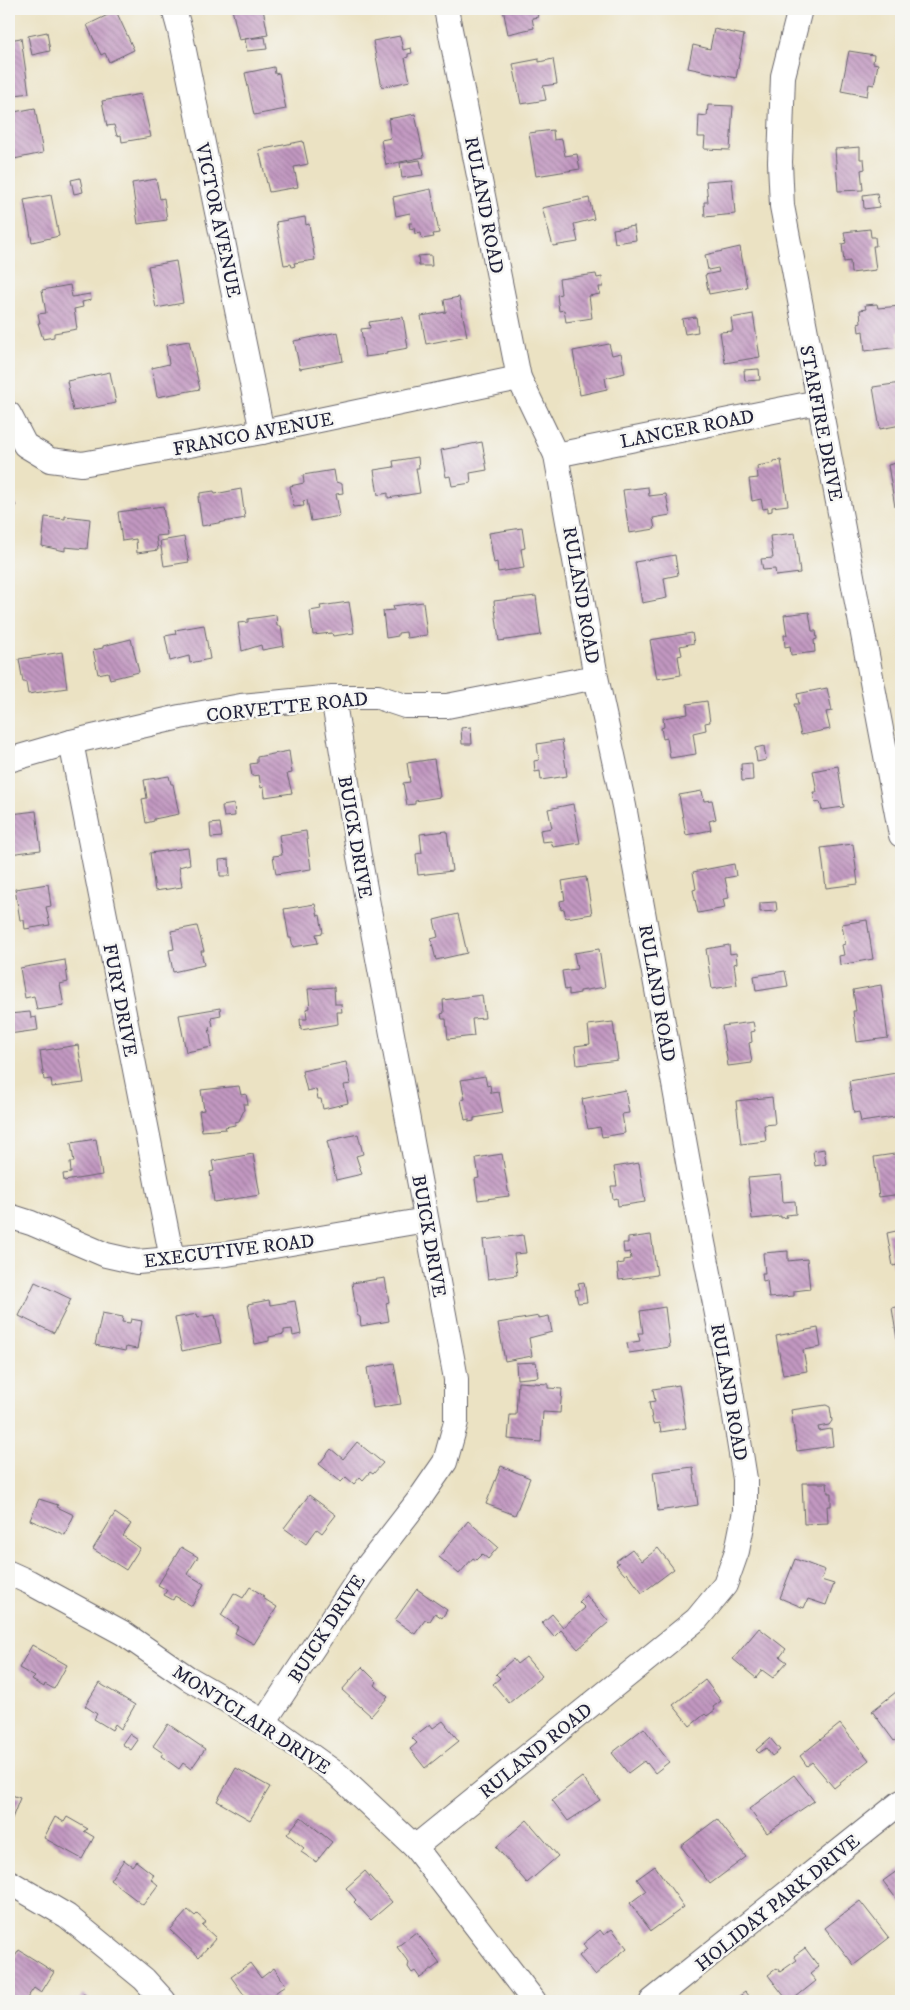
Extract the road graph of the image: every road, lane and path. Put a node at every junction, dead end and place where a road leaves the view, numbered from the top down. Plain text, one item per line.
1 (174, 9) edge
2 (446, 9) edge
3 (800, 9) edge
4 (519, 378) junction
5 (818, 402) junction
6 (9, 414) edge
7 (262, 432) junction
8 (556, 455) junction
9 (596, 677) junction
10 (333, 697) junction
11 (71, 742) junction
12 (9, 760) edge
13 (901, 835) edge
14 (9, 1216) edge
15 (426, 1220) junction
16 (172, 1259) junction
17 (9, 1573) edge
18 (264, 1722) junction
19 (901, 1802) edge
20 (415, 1847) junction
21 (9, 1882) edge
22 (164, 2001) edge
23 (534, 2001) edge
24 (652, 2001) edge

1 - 7 street, VICTOR AVENUE
2 - 4 street, RULAND ROAD
3 - 5 street, STARFIRE DRIVE
4 - 7 street, FRANCO AVENUE
4 - 8 street, RULAND ROAD
5 - 8 street, LANCER ROAD
5 - 13 street, STARFIRE DRIVE
6 - 7 street, FRANCO AVENUE
8 - 9 street, RULAND ROAD
9 - 10 street, CORVETTE ROAD
9 - 20 street, RULAND ROAD
10 - 11 street, CORVETTE ROAD
10 - 15 street, BUICK DRIVE
11 - 12 street, CORVETTE ROAD
11 - 16 street, FURY DRIVE
14 - 16 street, EXECUTIVE ROAD
15 - 16 street, EXECUTIVE ROAD
15 - 18 street, BUICK DRIVE
17 - 18 street, MONTCLAIR DRIVE
18 - 20 street, MONTCLAIR DRIVE
19 - 24 street, HOLIDAY PARK DRIVE
20 - 23 street, MONTCLAIR DRIVE
21 - 22 street

